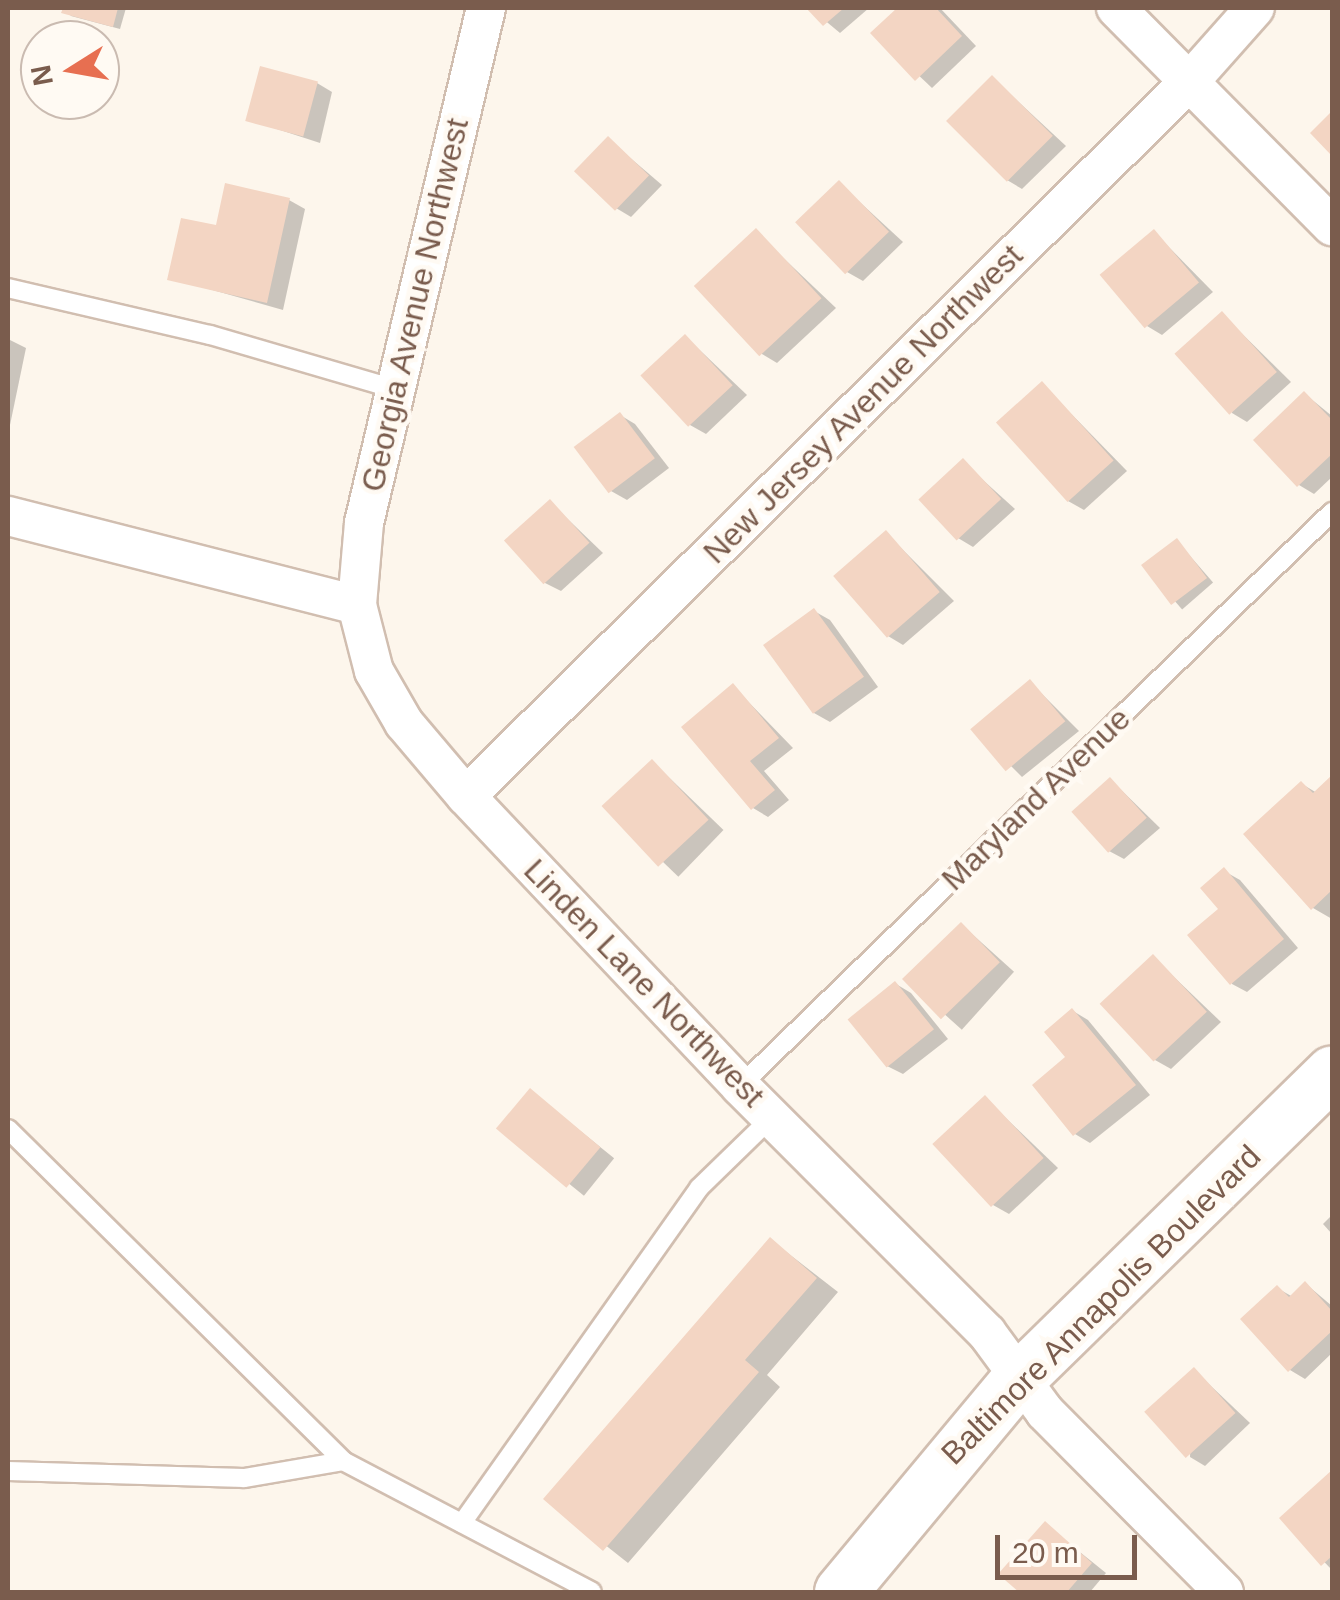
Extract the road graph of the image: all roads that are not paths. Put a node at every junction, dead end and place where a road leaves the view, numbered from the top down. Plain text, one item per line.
1 (486, 8) edge
2 (1116, 8) edge
3 (1256, 8) edge
4 (1191, 80) junction
5 (1332, 226) edge
6 (8, 288) edge
7 (395, 389) junction
8 (1332, 512) edge
9 (8, 516) edge
10 (356, 604) junction
11 (466, 796) junction
12 (1332, 1072) edge
13 (740, 1086) junction
14 (772, 1117) junction
15 (8, 1128) edge
16 (1018, 1380) junction
17 (344, 1461) junction
18 (8, 1472) edge
19 (462, 1523) junction
20 (592, 1592) edge
21 (840, 1592) edge
22 (1224, 1592) edge

1 - 7 street, Georgia Avenue Northwest
2 - 4 street
3 - 4 street, New Jersey Avenue Northwest
4 - 5 street
4 - 11 street, New Jersey Avenue Northwest
6 - 7 lane
7 - 10 street, Georgia Avenue Northwest
8 - 13 lane, Maryland Avenue
9 - 10 street
10 - 11 street, Linden Lane Northwest
11 - 13 street, Linden Lane Northwest
12 - 16 main road, Baltimore Annapolis Boulevard
13 - 14 street, Linden Lane Northwest
14 - 16 street, Linden Lane Northwest
14 - 19 lane
15 - 17 lane
16 - 21 main road, Baltimore Annapolis Boulevard
16 - 22 street, Linden Lane Northwest
17 - 18 lane
17 - 19 lane
19 - 20 lane

